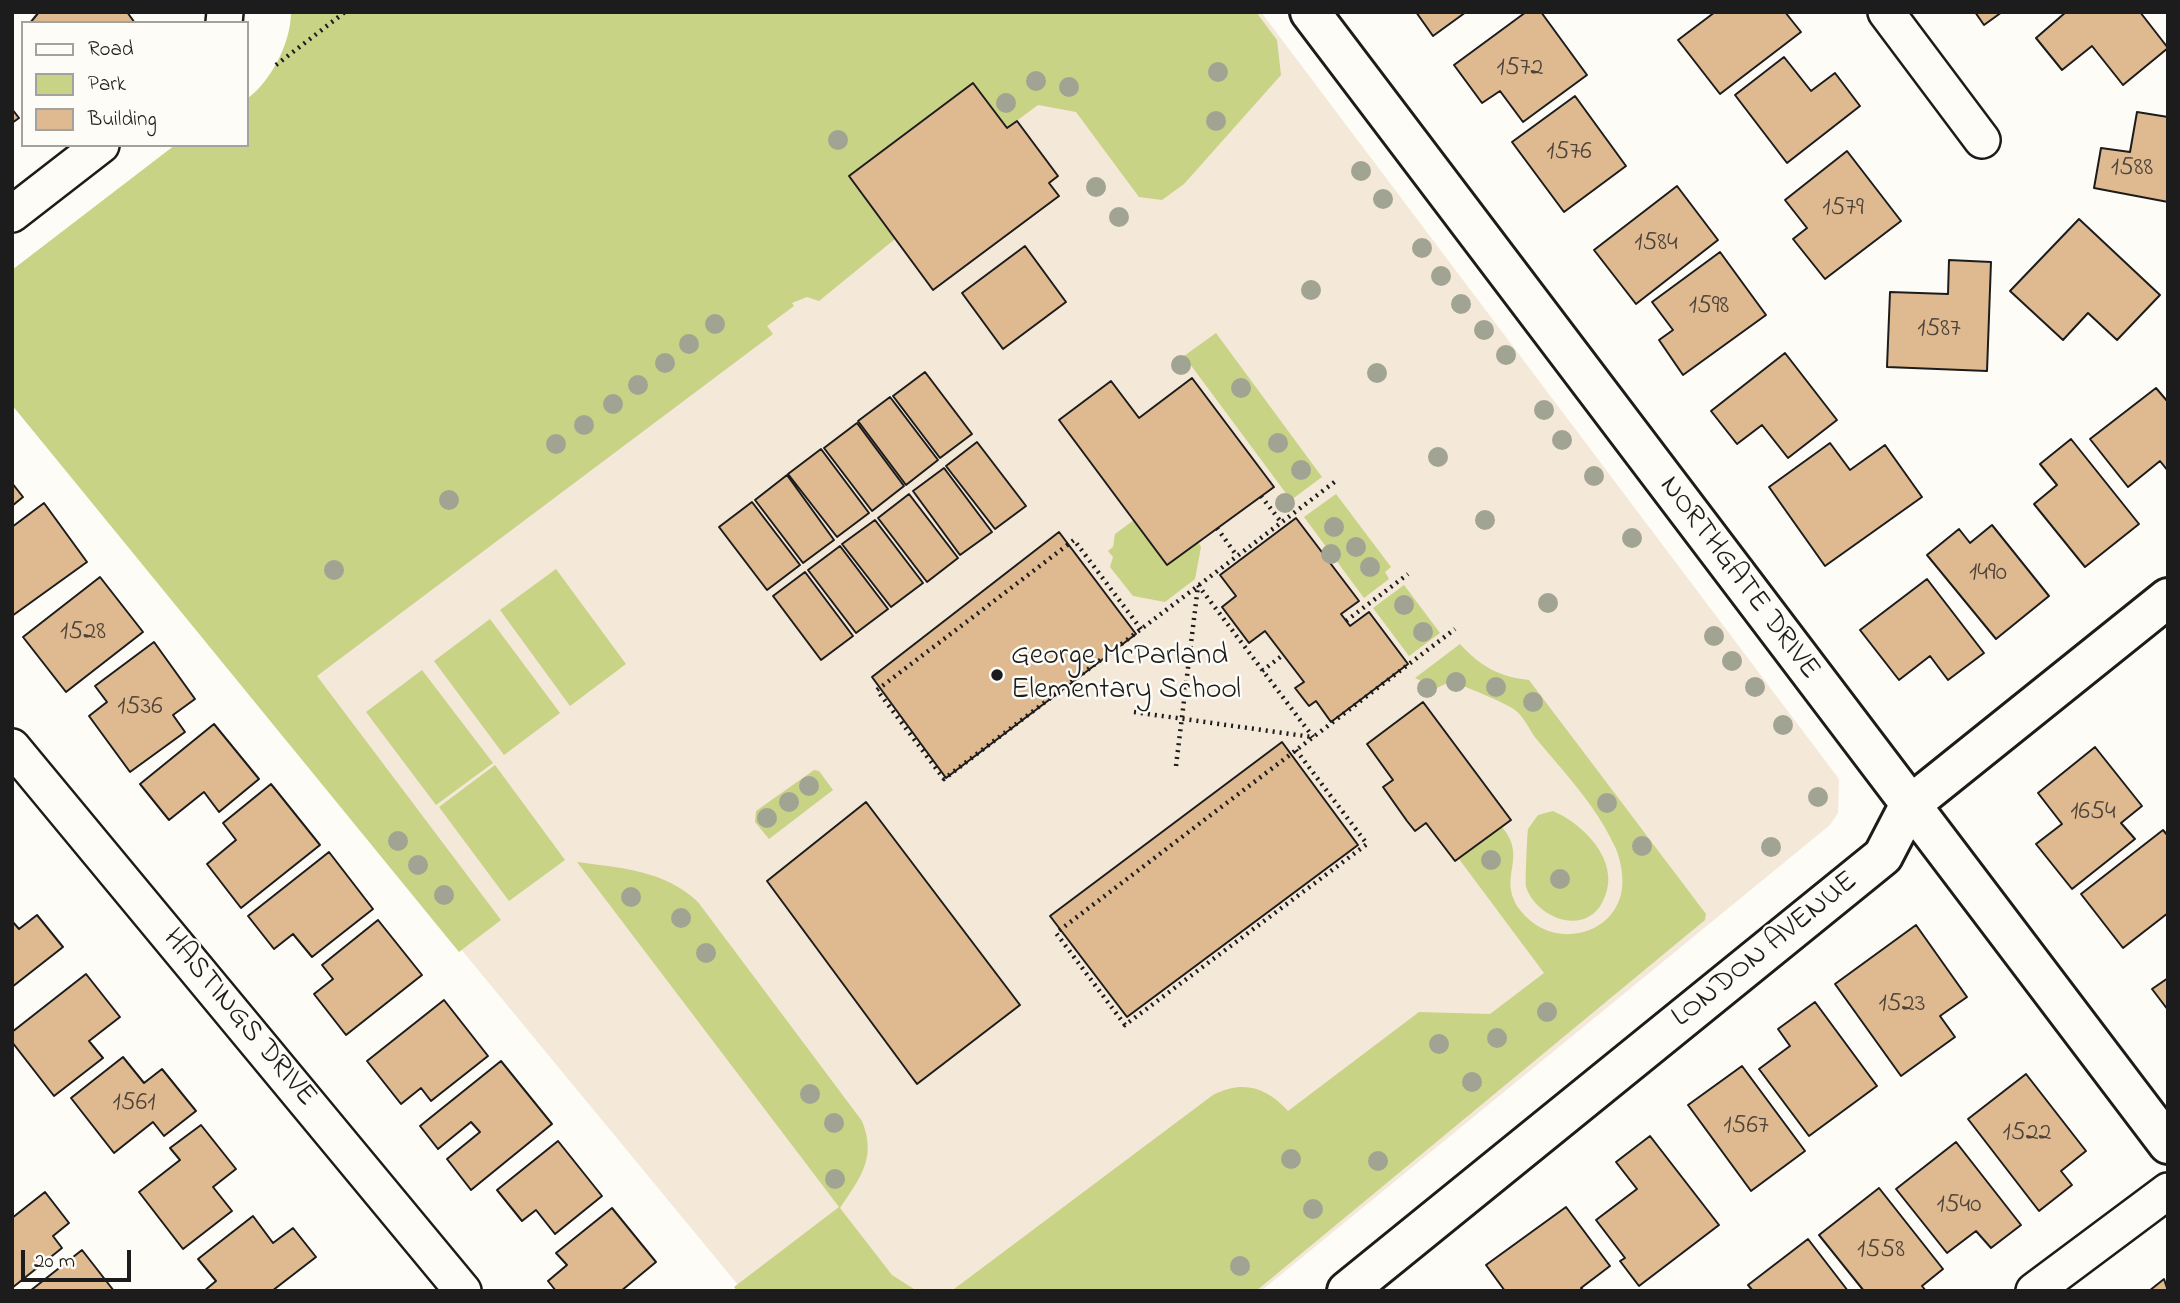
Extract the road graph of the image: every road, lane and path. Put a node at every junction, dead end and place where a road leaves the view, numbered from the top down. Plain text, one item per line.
1 (345, 12) edge
2 (1310, 12) edge
3 (1886, 12) edge
4 (276, 65) dead end
5 (1982, 140) dead end
6 (98, 147) edge
7 (12, 214) edge
8 (1337, 480) dead end
9 (1261, 496) dead end
10 (1281, 522) junction
11 (1217, 528) dead end
12 (1237, 556) junction
13 (1408, 574) dead end
14 (1198, 585) junction
15 (2168, 598) edge
16 (1346, 621) dead end
17 (1141, 629) junction
18 (1455, 629) dead end
19 (1283, 655) dead end
20 (1262, 671) junction
21 (1134, 712) dead end
22 (1313, 737) junction
23 (12, 747) edge
24 (1296, 750) junction
25 (1176, 766) dead end
26 (1909, 806) junction
27 (2168, 1144) edge
28 (2168, 1191) edge
29 (463, 1291) edge
30 (1347, 1291) edge
31 (2034, 1291) edge

1 - 4 path
2 - 26 street, NORTHGATE DRIVE
3 - 5 street
6 - 7 street
8 - 10 path
9 - 10 path
10 - 12 path
11 - 12 path
12 - 14 path
13 - 16 path
14 - 17 path
14 - 20 path
14 - 25 path
15 - 26 street, LONDON AVENUE
17 - 17 path
18 - 22 path
19 - 20 path
20 - 22 path
21 - 22 path
22 - 24 path
23 - 29 street, HASTINGS DRIVE
24 - 24 path
26 - 27 street, NORTHGATE DRIVE
26 - 30 street, LONDON AVENUE
28 - 31 street

